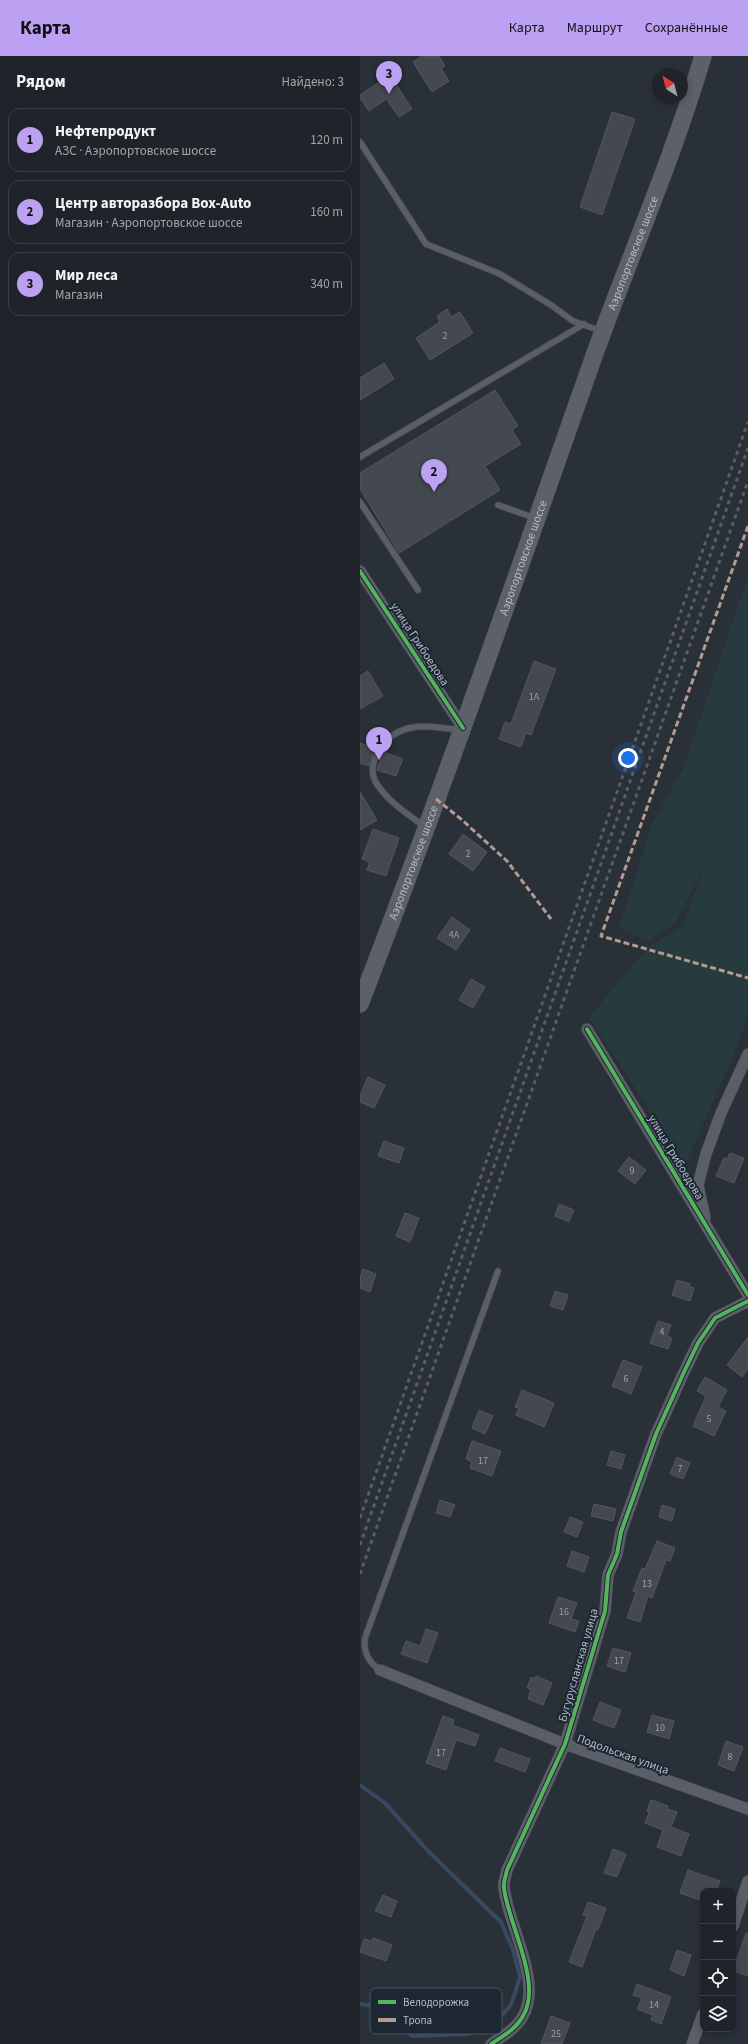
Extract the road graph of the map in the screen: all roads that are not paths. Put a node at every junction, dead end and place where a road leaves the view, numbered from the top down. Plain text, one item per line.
1 (703, 56) edge
2 (708, 56) edge
3 (677, 135) junction
4 (360, 142) edge
5 (584, 324) junction
6 (603, 331) junction
7 (360, 457) edge
8 (360, 502) edge
9 (498, 505) dead end
10 (537, 519) junction
11 (360, 571) edge
12 (418, 590) dead end
13 (462, 729) junction
14 (426, 827) junction
15 (360, 1004) edge
16 (587, 1029) dead end
17 (748, 1054) edge
18 (706, 1227) junction
19 (498, 1271) dead end
20 (748, 1295) edge
21 (748, 1301) edge
22 (380, 1670) joint
23 (565, 1744) junction
24 (748, 1809) edge
25 (748, 1881) edge
26 (734, 1924) edge
27 (700, 2022) edge
28 (491, 2044) edge
29 (692, 2044) edge

1 - 3 main road, Аэропортовское шоссе
2 - 3 main road
3 - 6 main road, Аэропортовское шоссе
4 - 5 lane
5 - 6 lane
5 - 7 lane
6 - 10 main road, Аэропортовское шоссе
8 - 12 lane
9 - 10 lane
10 - 13 main road, Аэропортовское шоссе
11 - 13 street, улица Грибоедова
13 - 14 main road, Аэропортовское шоссе
13 - 14 lane
14 - 15 main road, Аэропортовское шоссе
16 - 18 street, улица Грибоедова
17 - 18 street
18 - 20 street, улица Грибоедова
19 - 22 lane
21 - 23 street, Бугурусланская улица
22 - 23 street, Подольская улица
23 - 24 street, Подольская улица
23 - 28 street, Бугурусланская улица
25 - 26 street
27 - 29 street

